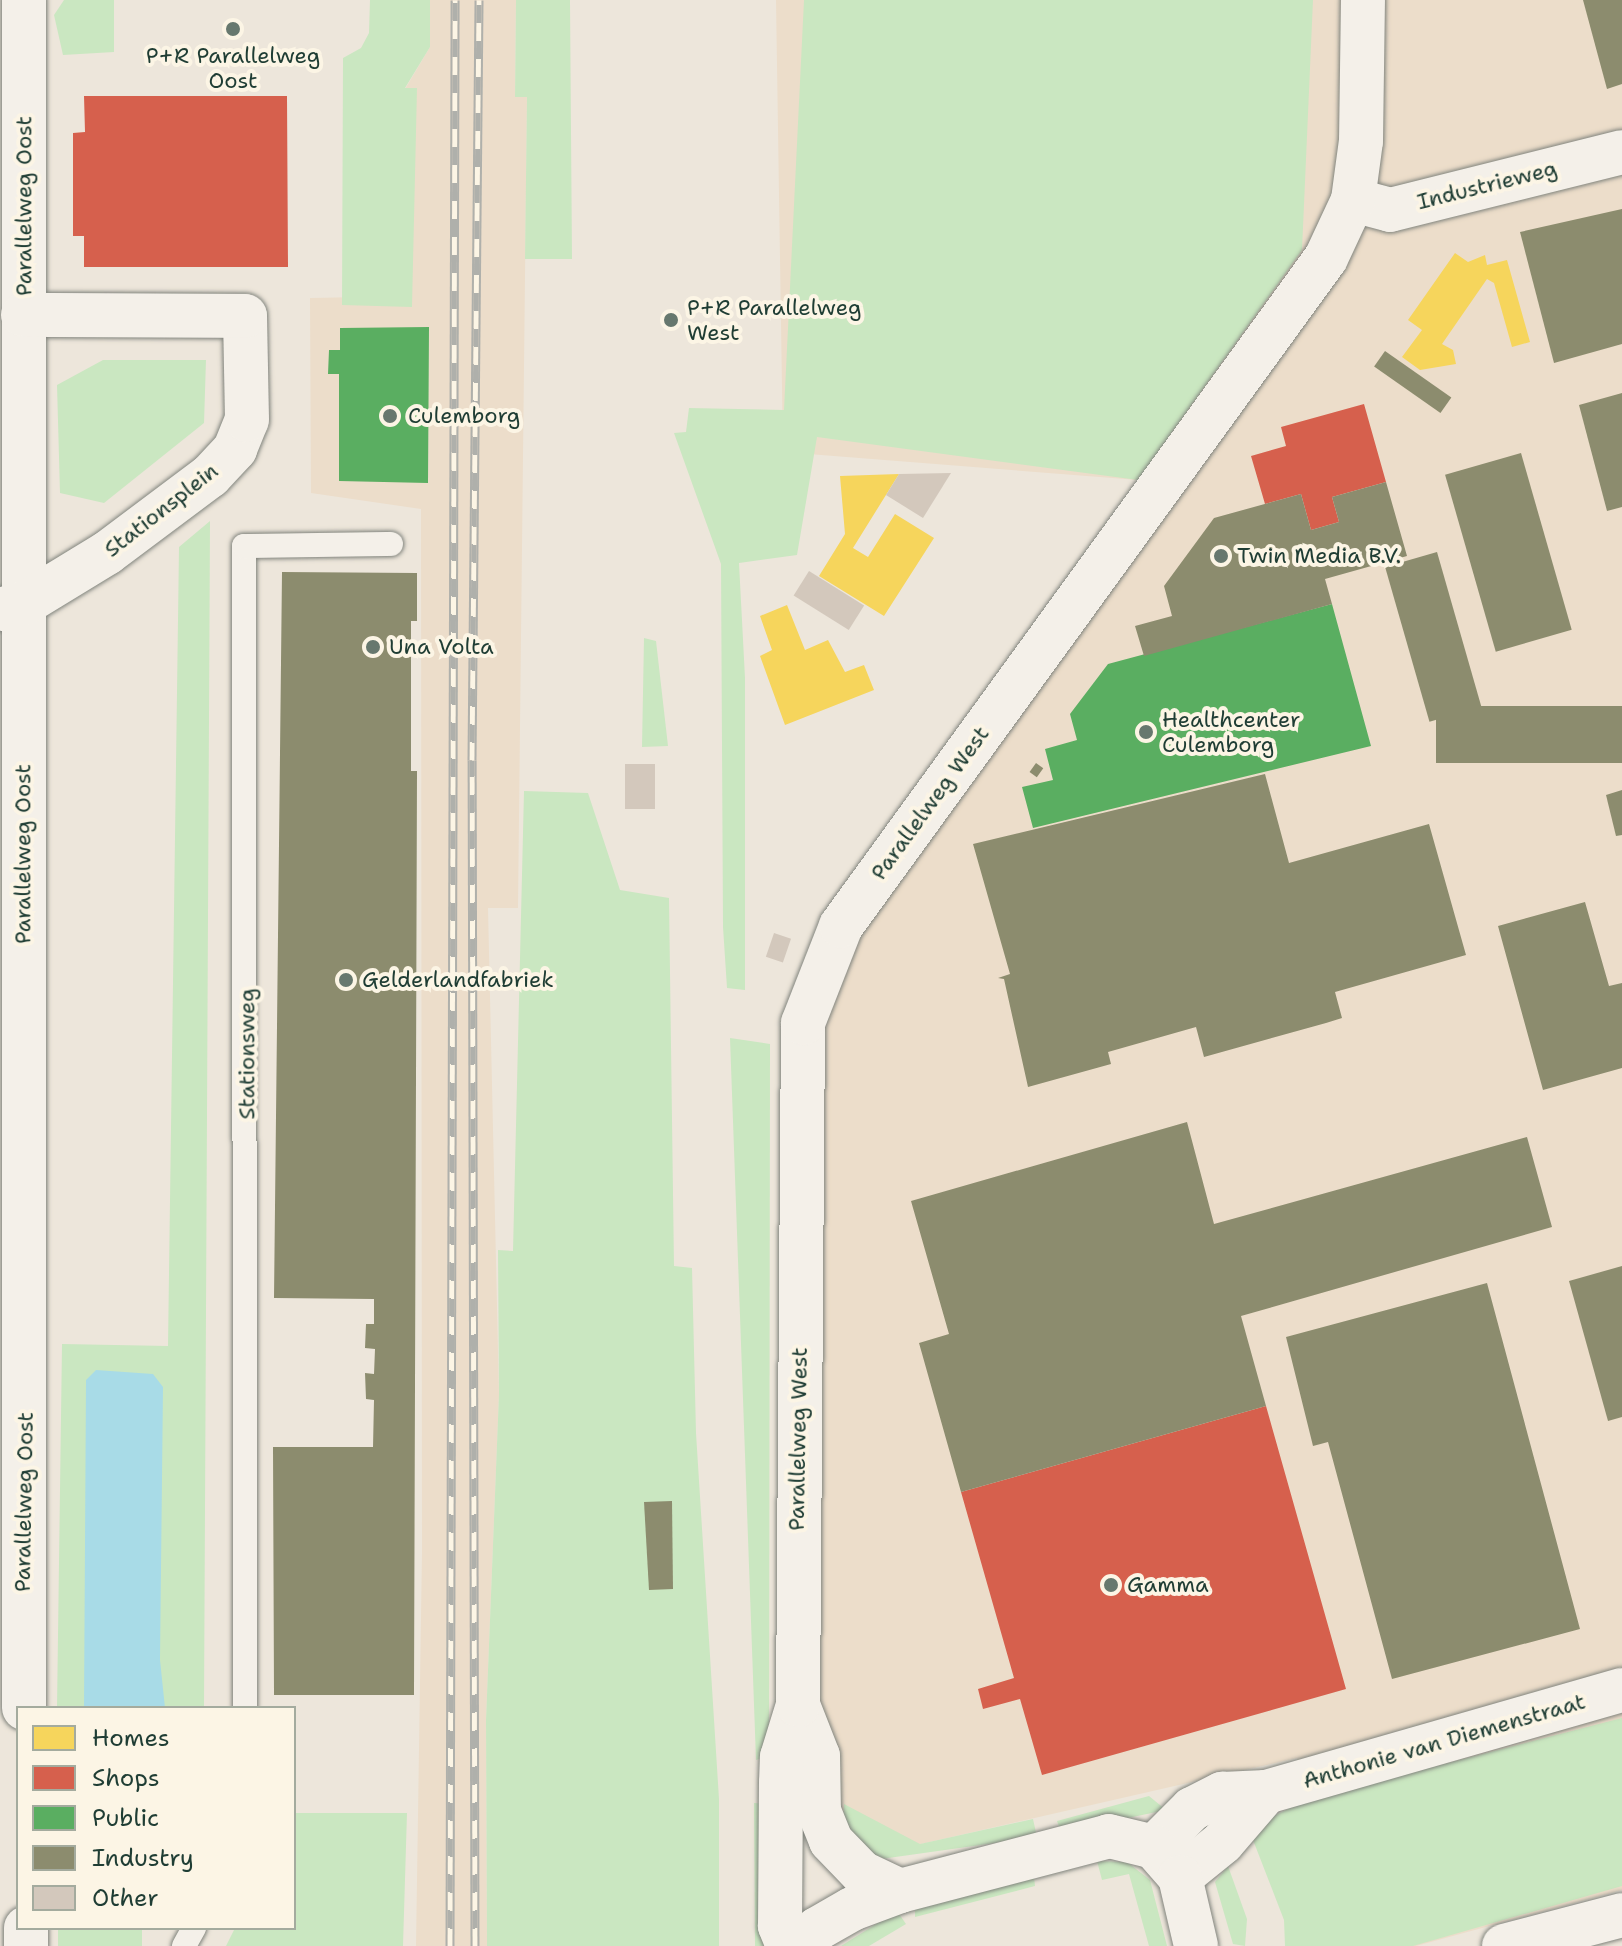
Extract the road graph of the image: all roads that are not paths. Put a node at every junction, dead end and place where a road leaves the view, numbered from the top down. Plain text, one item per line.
1 (24, 0) edge
2 (1363, 0) edge
3 (1622, 152) edge
4 (1353, 200) junction
5 (23, 315) junction
6 (391, 544) dead end
7 (13, 607) edge
8 (12, 1065) edge
9 (12, 1593) edge
10 (1622, 1690) edge
11 (798, 1705) junction
12 (24, 1706) edge
13 (245, 1706) edge
14 (1167, 1862) junction
15 (900, 1891) junction
16 (1622, 1915) edge
17 (788, 1946) edge
18 (801, 1946) edge
19 (1196, 1946) edge
20 (1504, 1946) edge

1 - 5 street, Parallelweg Oost
2 - 4 street, Parallelweg West
3 - 4 street, Industrieweg
4 - 11 street, Parallelweg West
5 - 7 street, Parallelweg Oost
5 - 7 street, Stationsplein
6 - 13 lane, Stationsweg
7 - 8 street, Parallelweg Oost
8 - 9 street, Parallelweg Oost
9 - 12 street, Parallelweg Oost
10 - 14 street, Anthonie van Diemenstraat
11 - 15 street, Parallelweg West
11 - 17 street, Parallelweg West
14 - 15 street
14 - 19 street
15 - 18 street
16 - 20 street

